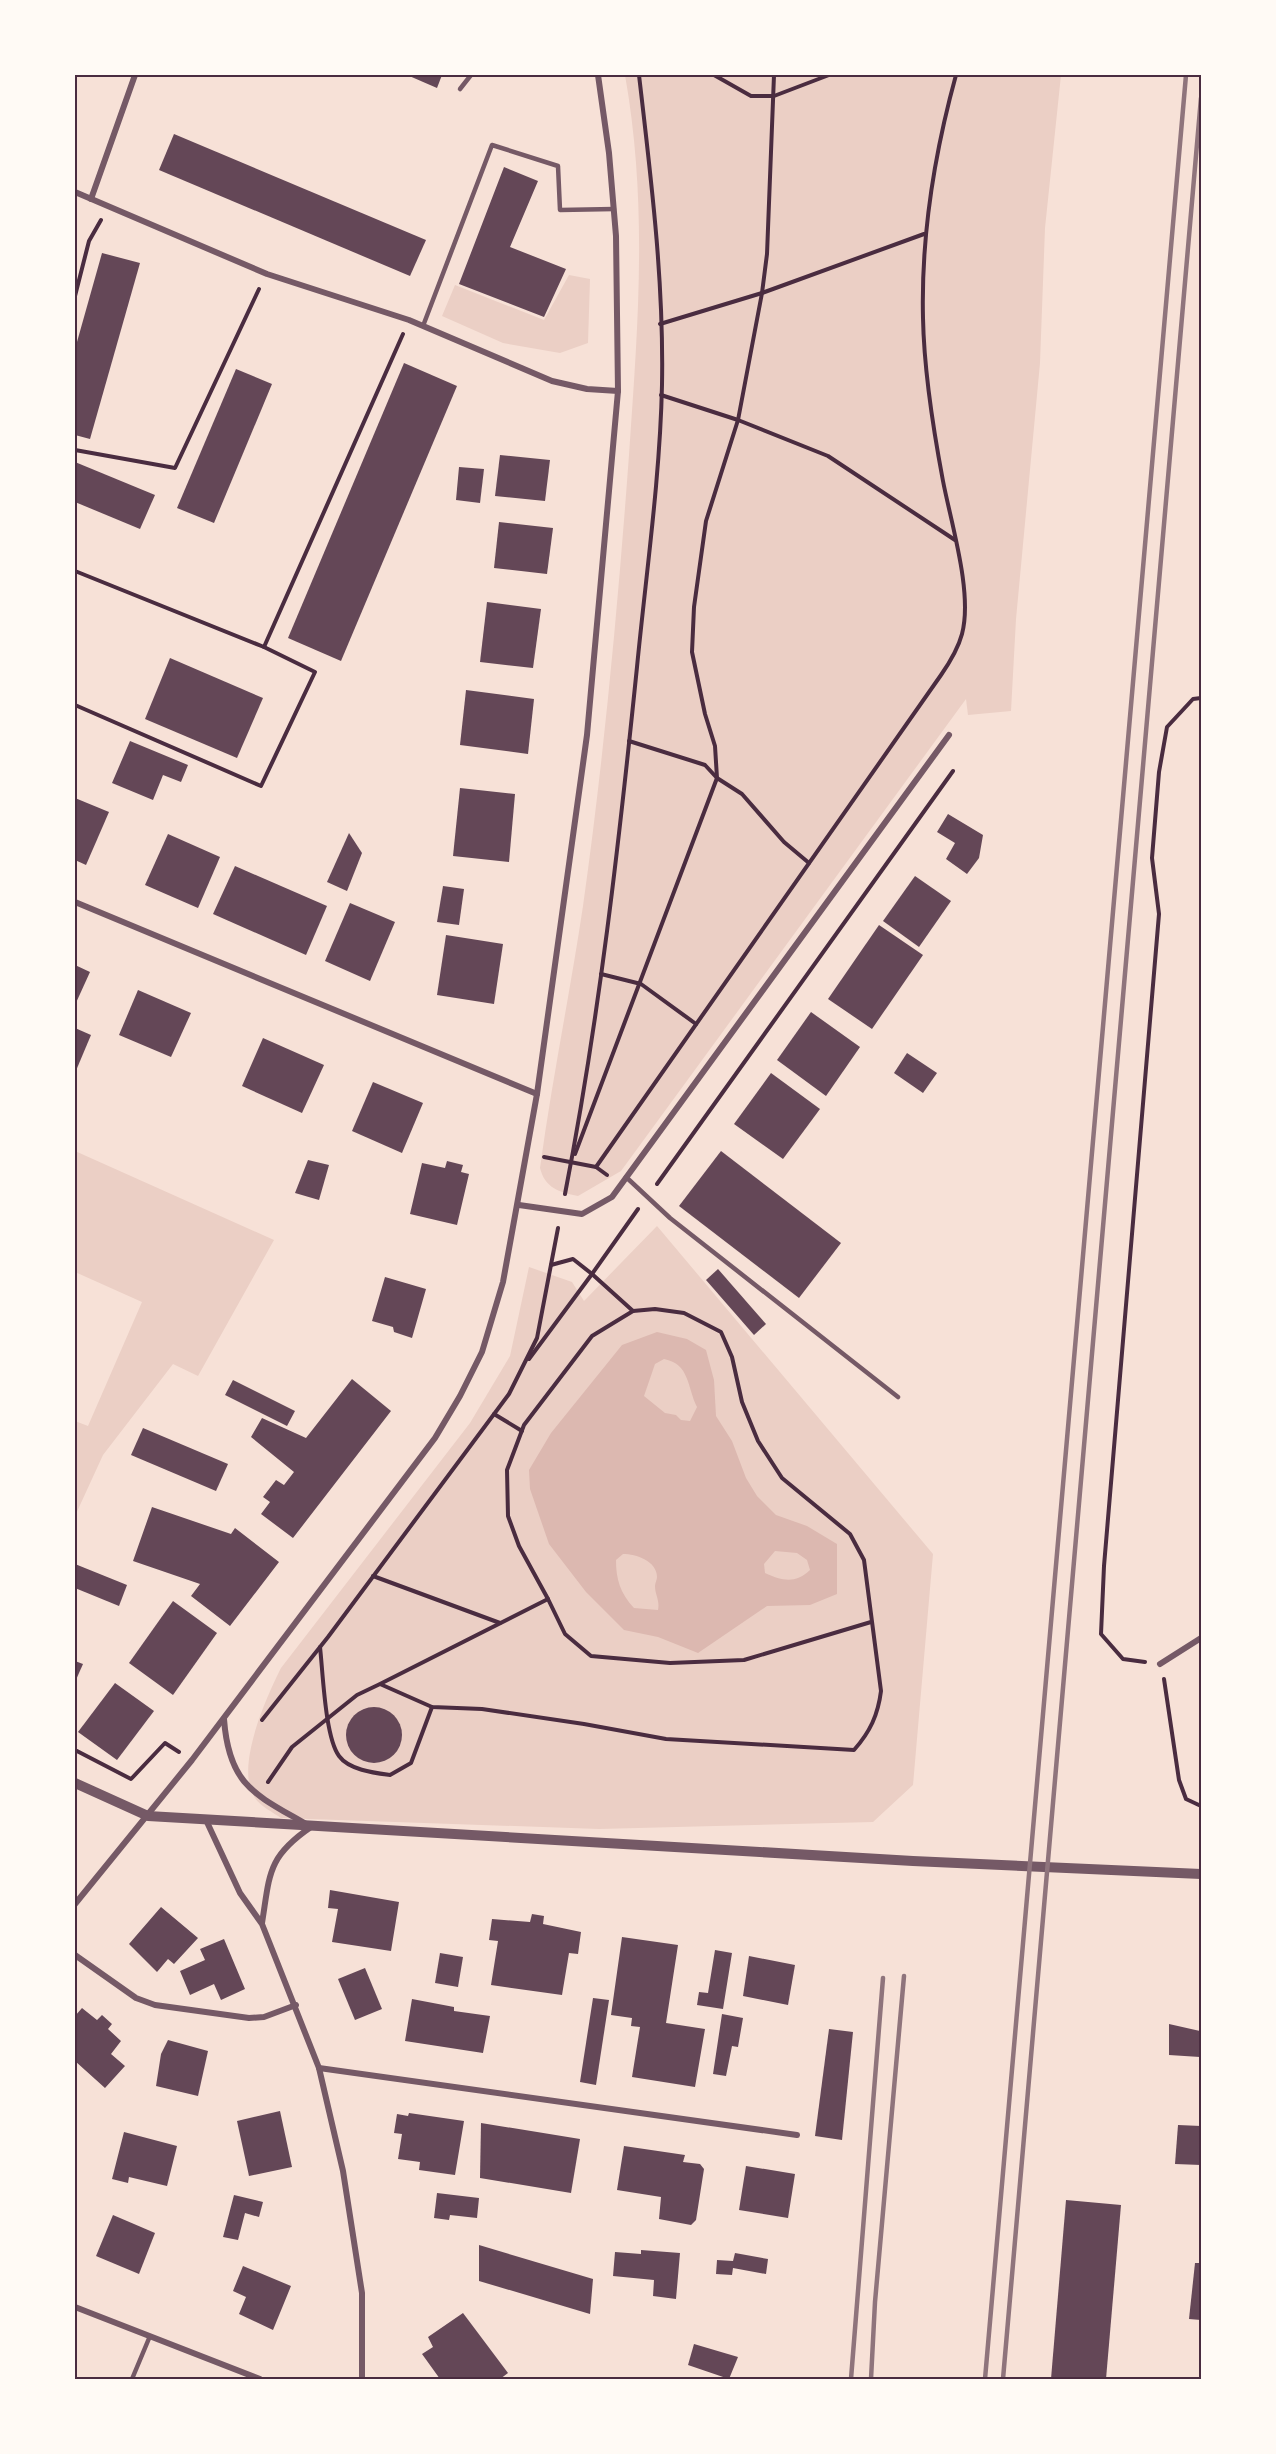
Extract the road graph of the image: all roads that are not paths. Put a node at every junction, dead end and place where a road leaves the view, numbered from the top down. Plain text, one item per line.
1 (135, 75) edge
2 (471, 75) edge
3 (598, 75) edge
4 (460, 89) dead end
5 (75, 192) edge
6 (91, 199) junction
7 (614, 209) junction
8 (423, 326) junction
9 (618, 391) junction
10 (949, 735) dead end
11 (75, 902) edge
12 (537, 1094) junction
13 (626, 1177) junction
14 (519, 1205) junction
15 (898, 1397) dead end
16 (1201, 1638) edge
17 (1160, 1664) road end
18 (224, 1718) junction
19 (75, 1783) edge
20 (148, 1816) junction
21 (206, 1820) junction
22 (311, 1827) junction
23 (1201, 1874) edge
24 (75, 1904) edge
25 (262, 1924) junction
26 (75, 1955) edge
27 (296, 2005) junction
28 (319, 2068) junction
29 (796, 2135) dead end
30 (75, 2307) edge
31 (150, 2336) junction
32 (132, 2379) edge
33 (260, 2379) edge
34 (362, 2379) edge

1 - 6 street
2 - 4 lane
3 - 7 street
5 - 6 street
6 - 8 street
7 - 8 lane
7 - 9 street
8 - 9 street
9 - 12 street
10 - 13 street
11 - 12 street
12 - 14 street
13 - 14 street
13 - 15 lane
14 - 18 street
16 - 17 street
18 - 20 street
18 - 22 street
19 - 20 street
20 - 21 street
20 - 24 street
21 - 22 street
21 - 25 street
22 - 23 street
22 - 25 street
25 - 27 street
26 - 27 street
27 - 28 street
28 - 29 street
28 - 34 street
30 - 31 street
31 - 32 lane
31 - 33 street

